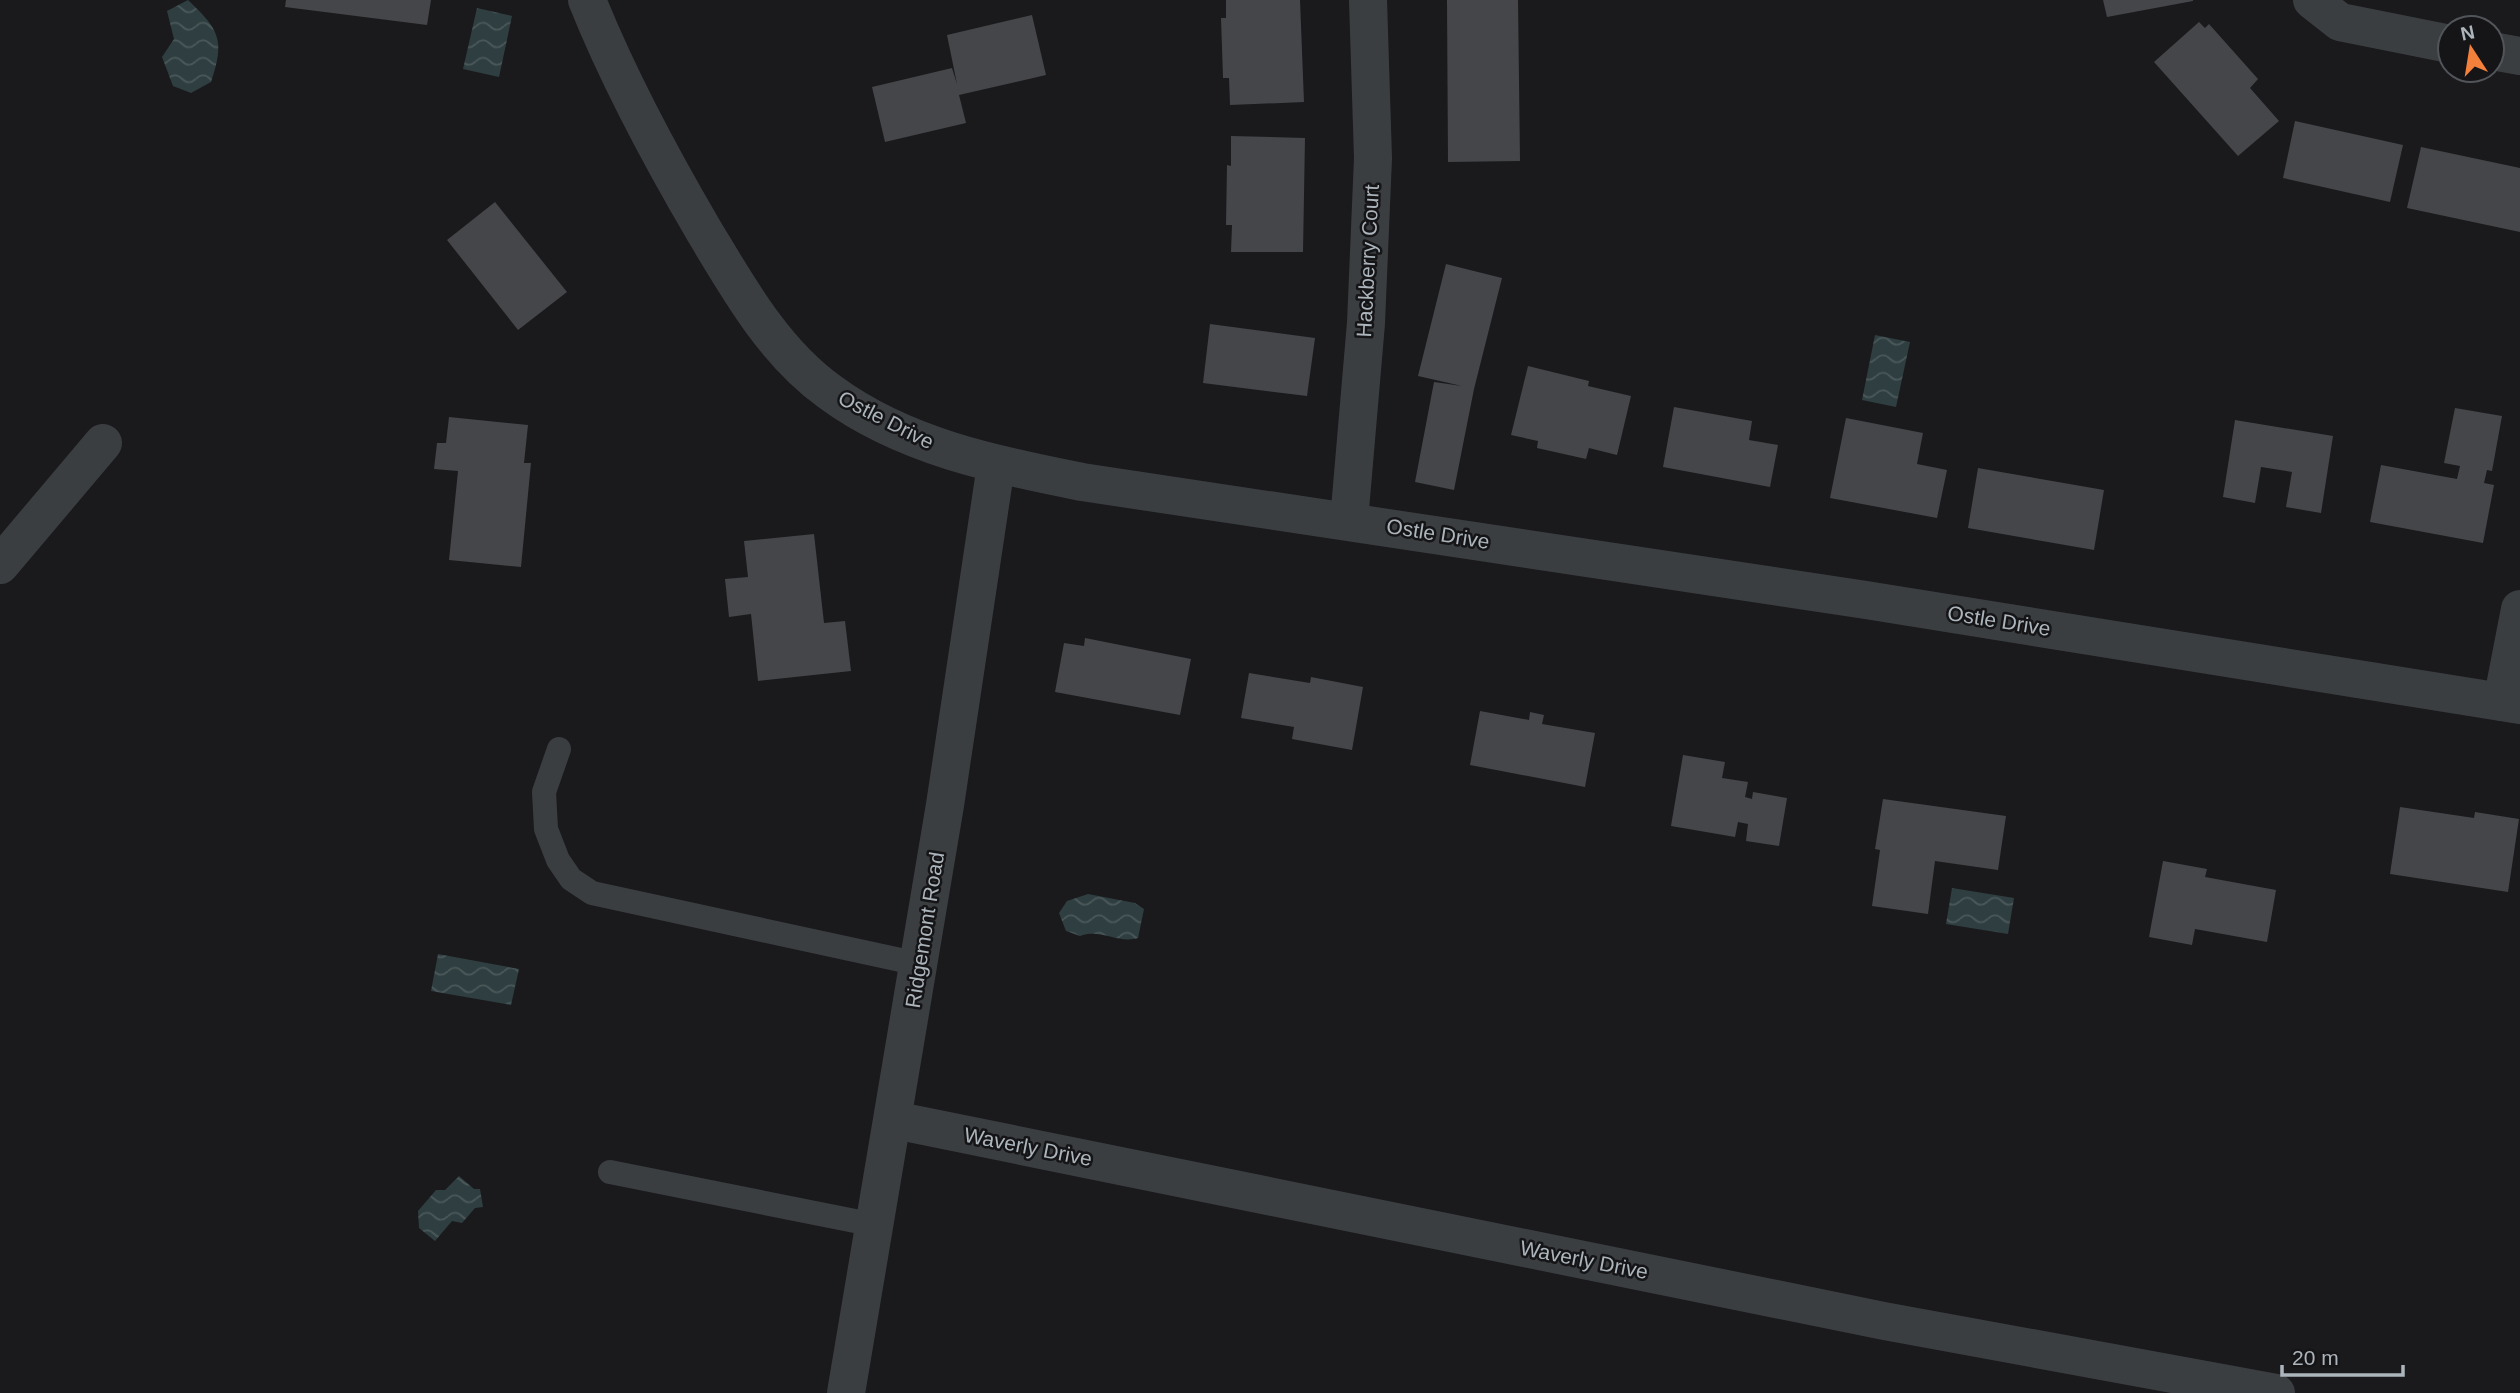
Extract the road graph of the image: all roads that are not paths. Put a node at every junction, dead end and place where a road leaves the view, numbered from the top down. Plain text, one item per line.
1 (587, 0) edge
2 (1368, 0) edge
3 (2312, 0) edge
4 (2436, 41) edge
5 (103, 443) dead end
6 (996, 465) junction
7 (1349, 521) junction
8 (0, 565) edge
9 (2520, 609) edge
10 (2511, 704) edge
11 (559, 749) dead end
12 (919, 964) junction
13 (894, 1120) junction
14 (610, 1172) dead end
15 (875, 1225) junction
16 (846, 1393) edge
17 (2276, 1393) edge

1 - 6 street, Ostle Drive
2 - 7 street, Hackberry Court
3 - 4 street
5 - 8 street
6 - 7 street, Ostle Drive
6 - 12 street, Ridgemont Road
7 - 10 street, Ostle Drive
9 - 10 street
11 - 12 lane
12 - 13 street, Ridgemont Road
13 - 15 street, Ridgemont Road
13 - 17 street, Waverly Drive
14 - 15 lane
15 - 16 street, Ridgemont Road

